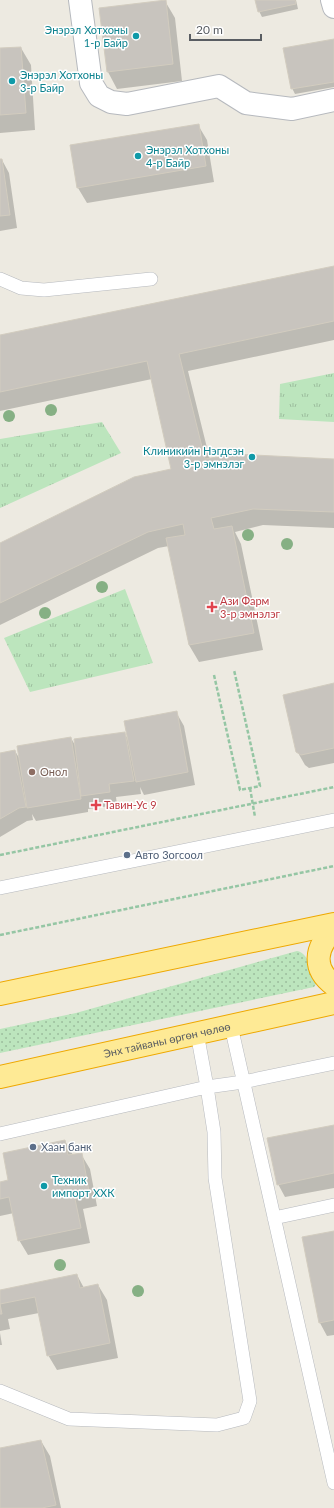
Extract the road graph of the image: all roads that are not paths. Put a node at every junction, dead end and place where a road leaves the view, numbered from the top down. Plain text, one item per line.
1 (80, 0) edge
2 (332, 0) edge
3 (334, 7) edge
4 (334, 100) edge
5 (0, 279) edge
6 (151, 279) dead end
7 (334, 820) edge
8 (0, 888) edge
9 (334, 924) edge
10 (334, 930) edge
11 (334, 985) edge
12 (0, 994) edge
13 (334, 1003) edge
14 (231, 1026) junction
15 (197, 1033) junction
16 (334, 1063) edge
17 (0, 1077) edge
18 (244, 1082) junction
19 (207, 1087) junction
20 (0, 1134) edge
21 (334, 1205) edge
22 (274, 1218) junction
23 (0, 1391) edge
24 (334, 1483) edge

1 - 4 street
2 - 3 street
5 - 6 lane
7 - 8 lane
9 - 12 highway
10 - 11 highway
13 - 14 highway, Энх тайваны өргөн чөлөө
14 - 15 highway, Энх тайваны өргөн чөлөө
14 - 18 lane
15 - 17 highway, Энх тайваны өргөн чөлөө
15 - 19 lane
16 - 18 lane
18 - 19 lane
18 - 22 lane
19 - 20 lane
19 - 23 lane
21 - 22 lane
22 - 24 lane

